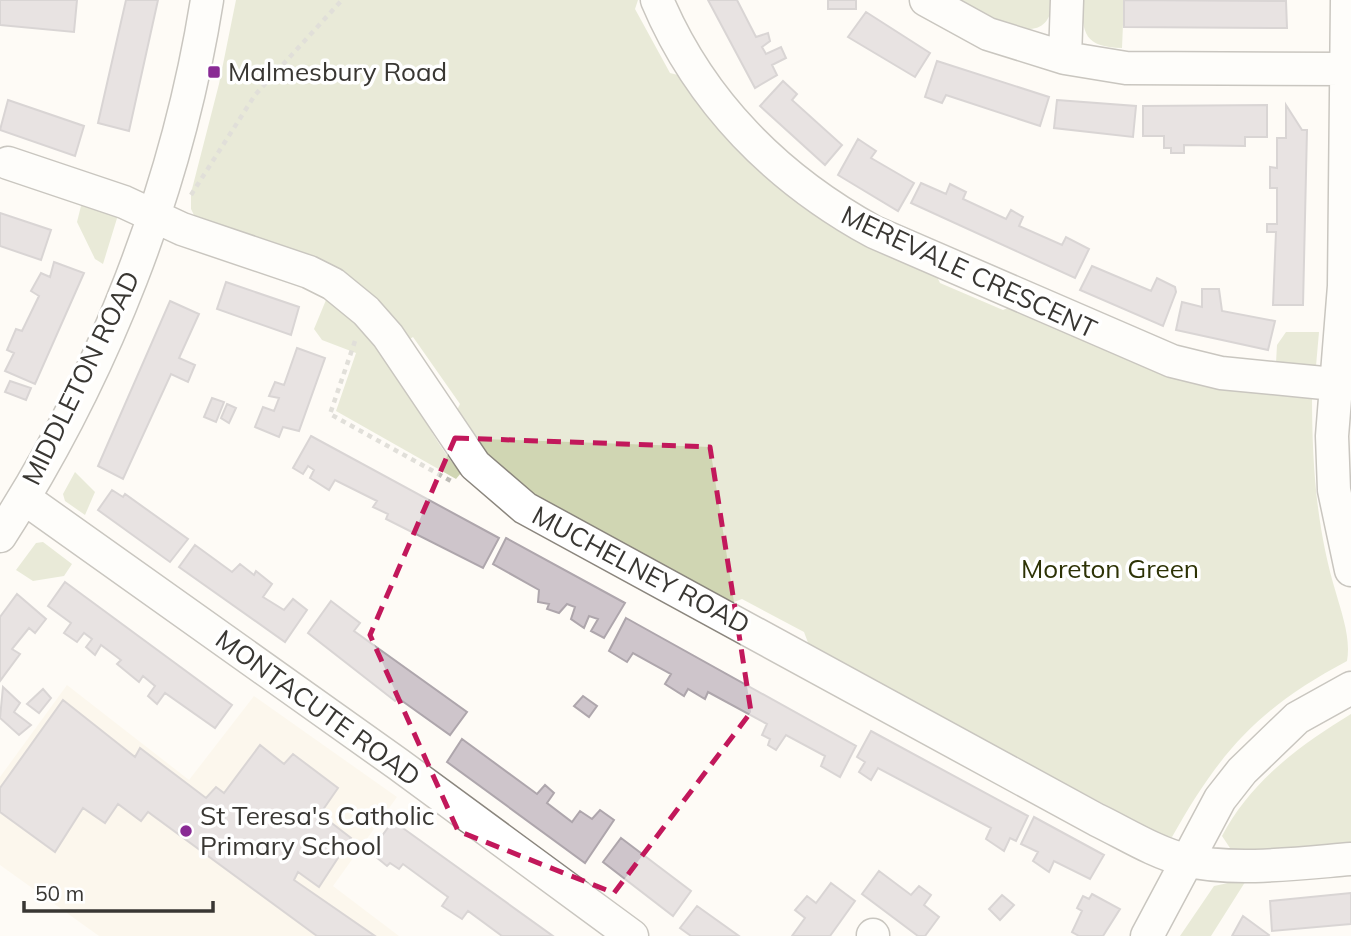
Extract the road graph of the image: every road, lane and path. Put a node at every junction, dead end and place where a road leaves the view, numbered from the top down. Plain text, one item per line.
1 (207, 0) edge
2 (342, 0) edge
3 (657, 0) edge
4 (926, 0) edge
5 (1067, 0) edge
6 (1347, 0) edge
7 (1065, 58) junction
8 (1346, 69) junction
9 (8, 163) dead end
10 (168, 223) junction
11 (1348, 286) edge
12 (366, 311) junction
13 (1334, 384) junction
14 (475, 465) junction
15 (24, 498) junction
16 (0, 536) edge
17 (1351, 570) edge
18 (1351, 688) edge
19 (1351, 859) edge
20 (1188, 861) junction
21 (614, 931) edge
22 (1147, 936) edge

1 - 10 street, MIDDLETON ROAD
2 - 10 path
3 - 13 street, MEREVALE CRESCENT
4 - 7 street
5 - 7 street
6 - 8 street
7 - 8 street
8 - 11 street
9 - 10 street
10 - 12 street, MUCHELNEY ROAD
10 - 15 street, MIDDLETON ROAD
11 - 13 street
12 - 14 street, MUCHELNEY ROAD
12 - 14 path
13 - 17 street
14 - 20 street, MUCHELNEY ROAD
15 - 16 street, MIDDLETON ROAD
15 - 21 street, MONTACUTE ROAD
18 - 20 street
19 - 20 street, MUCHELNEY ROAD
20 - 22 street

